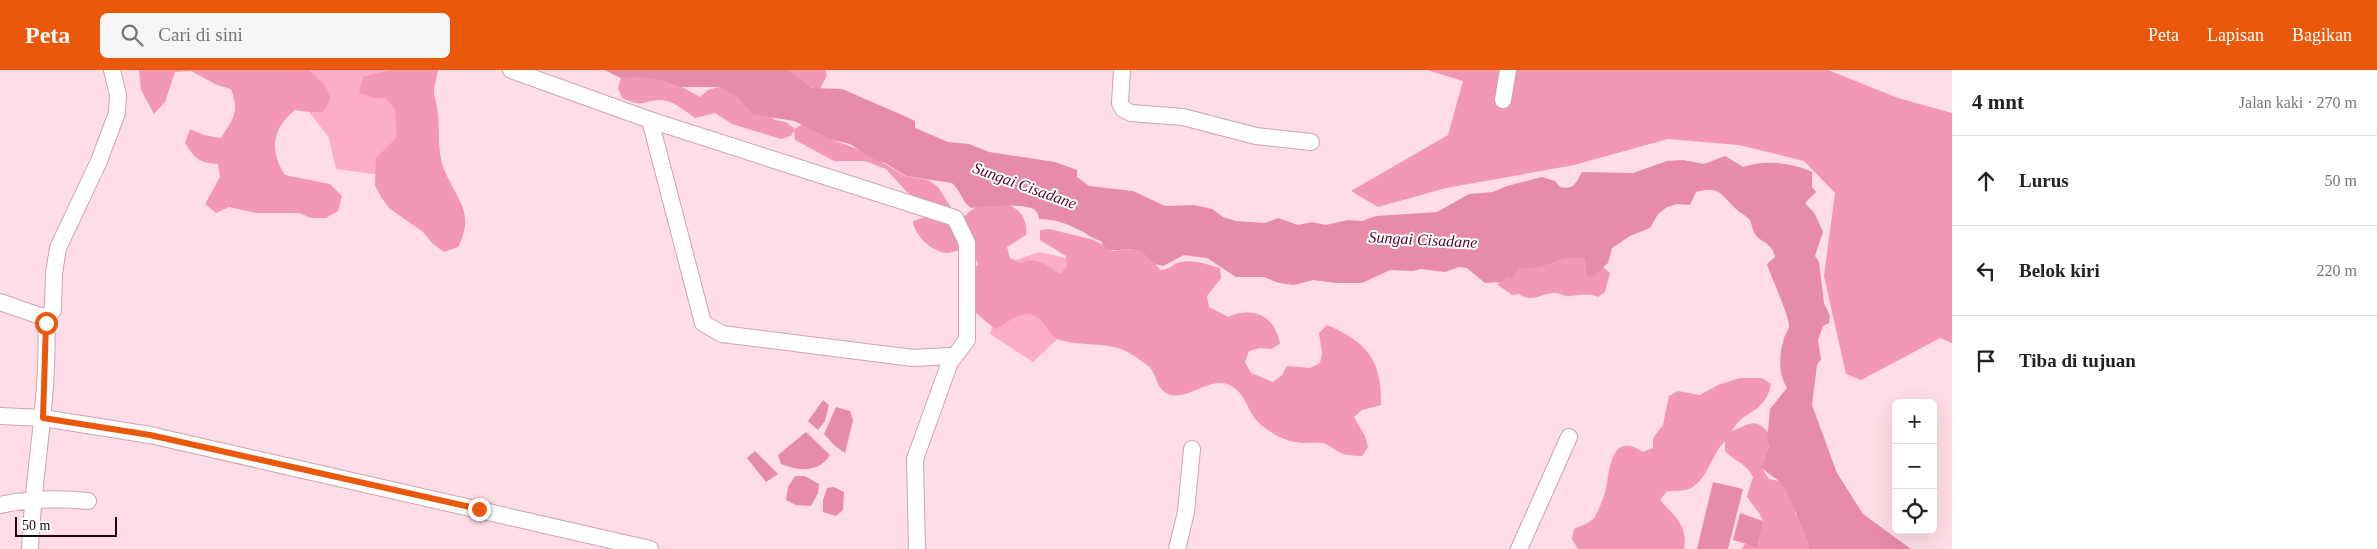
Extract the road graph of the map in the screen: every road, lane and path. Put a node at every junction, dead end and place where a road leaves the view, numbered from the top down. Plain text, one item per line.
1 (112, 70) edge
2 (511, 70) edge
3 (1122, 70) edge
4 (1508, 70) edge
5 (1503, 100) dead end
6 (650, 120) junction
7 (1311, 142) dead end
8 (0, 302) edge
9 (46, 318) junction
10 (950, 362) junction
11 (0, 416) edge
12 (43, 418) junction
13 (1569, 437) dead end
14 (1192, 449) dead end
15 (32, 501) junction
16 (88, 501) dead end
17 (0, 505) edge
18 (30, 549) edge
19 (650, 549) edge
20 (917, 549) edge
21 (1177, 549) edge
22 (1519, 549) edge

1 - 9 street
2 - 6 street
3 - 7 street
4 - 5 street
6 - 10 street
6 - 10 street
8 - 9 street
9 - 12 street
10 - 20 street
11 - 12 street
12 - 15 street
12 - 19 street
13 - 22 street
14 - 21 street
15 - 16 street
15 - 17 street
15 - 18 street

